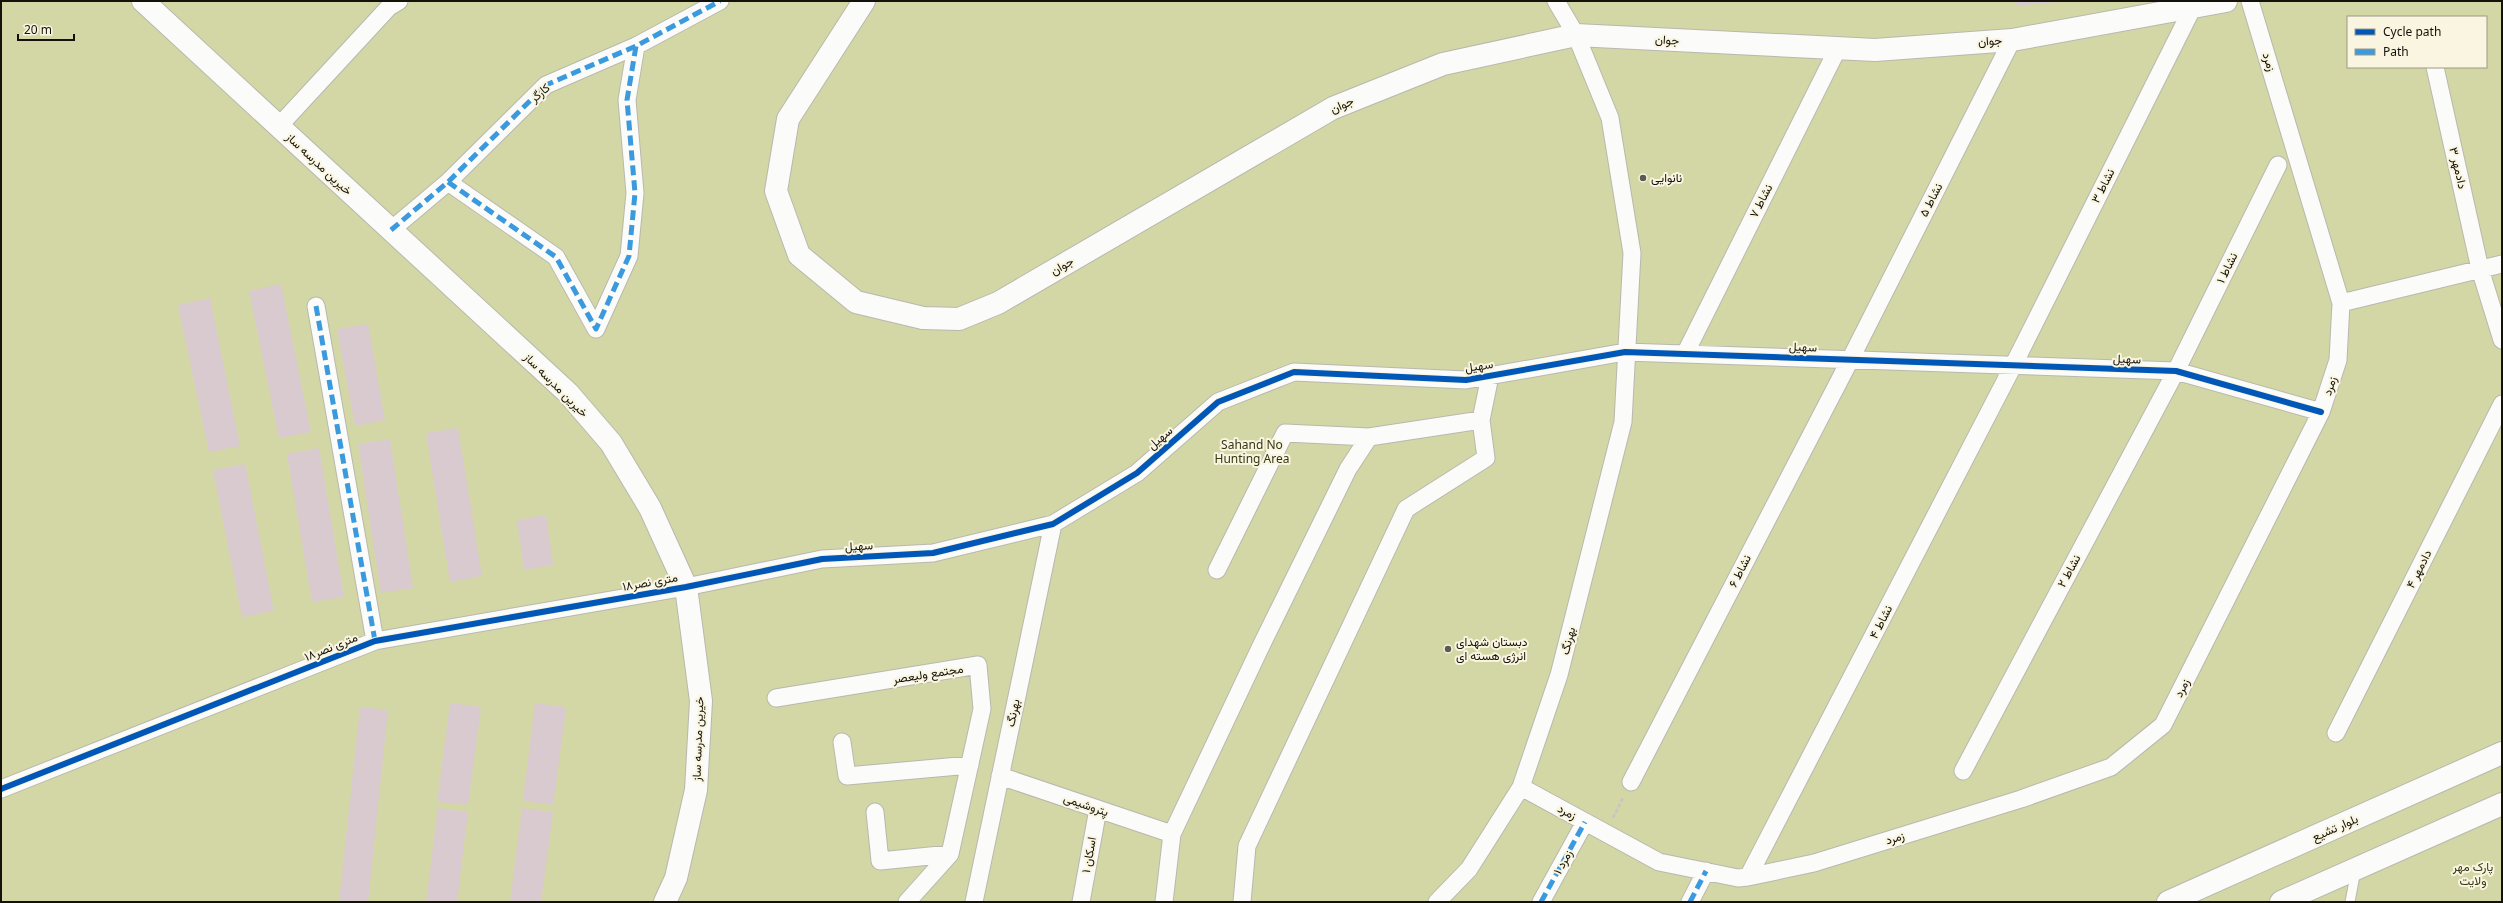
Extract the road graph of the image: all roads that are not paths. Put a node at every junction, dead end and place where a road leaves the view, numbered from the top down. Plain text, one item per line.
1 (143, 1) edge
2 (720, 1) edge
3 (864, 1) edge
4 (1556, 1) edge
5 (2226, 1) edge
6 (2250, 1) edge
7 (391, 3) edge
8 (2193, 7) junction
9 (1576, 35) junction
10 (2012, 40) junction
11 (636, 46) junction
12 (1838, 48) junction
13 (2435, 68) edge
14 (279, 126) junction
15 (2278, 165) dead end
16 (448, 182) junction
17 (391, 230) junction
18 (2502, 264) edge
19 (2480, 269) junction
20 (2341, 303) junction
21 (316, 306) dead end
22 (2502, 340) edge
23 (1625, 352) junction
24 (1685, 354) junction
25 (1850, 360) junction
26 (2013, 366) junction
27 (2176, 372) junction
28 (1490, 376) junction
29 (2502, 404) edge
30 (2321, 412) junction
31 (1481, 420) junction
32 (1369, 437) junction
33 (1053, 524) junction
34 (1217, 570) dead end
35 (686, 587) junction
36 (375, 641) junction
37 (776, 698) dead end
38 (2336, 733) dead end
39 (842, 742) dead end
40 (2502, 753) edge
41 (970, 765) junction
42 (1963, 771) dead end
43 (1000, 776) junction
44 (1631, 782) road end
45 (1521, 787) junction
46 (1, 790) edge
47 (2502, 804) edge
48 (1098, 809) junction
49 (875, 812) dead end
50 (1585, 822) junction
51 (1172, 834) junction
52 (948, 857) junction
53 (2356, 869) junction
54 (1706, 871) junction
55 (1748, 878) junction
56 (665, 902) edge
57 (907, 902) edge
58 (974, 902) edge
59 (1081, 902) edge
60 (1164, 902) edge
61 (1242, 902) edge
62 (1437, 902) edge
63 (1541, 902) edge
64 (1690, 902) edge
65 (2168, 902) edge
66 (2281, 902) edge
67 (2350, 902) edge

1 - 14 street, خیرین مدرسه ساز
2 - 11 street, کارگر
3 - 9 street, جوان
4 - 9 street, بهرنگ
5 - 8 street, جوان
6 - 20 street, زمرد
7 - 14 street
8 - 10 street, جوان
8 - 26 street, نشاط ۳
9 - 12 street, جوان
9 - 23 street, بهرنگ
10 - 12 street, جوان
10 - 25 street, نشاط ۵
11 - 16 street, کارگر
11 - 16 street
12 - 24 street, نشاط ۷
13 - 19 street, دادمهر ۳
14 - 17 street, خیرین مدرسه ساز
15 - 27 street, نشاط ۱
16 - 17 street, کارگر
17 - 35 street, خیرین مدرسه ساز
18 - 19 street
19 - 20 street
19 - 22 street
20 - 30 street, زمرد
21 - 36 street
23 - 24 street, سهیل
23 - 28 street, سهیل
23 - 45 street, بهرنگ
24 - 25 street, سهیل
25 - 26 street, سهیل
25 - 44 street, نشاط ۶
26 - 27 street, سهیل
26 - 55 street, نشاط ۴
27 - 30 street, سهیل
27 - 42 street, نشاط ۲
28 - 31 street
28 - 33 street, سهیل
29 - 38 street, دادمهر ۴
30 - 55 street, زمرد
31 - 32 street
31 - 61 street
32 - 34 street
32 - 51 street
33 - 35 street, سهیل
33 - 43 street, بهرنگ
35 - 36 street, ۱۸متری نصر
35 - 56 street, خیرین مدرسه ساز
36 - 46 street, ۱۸متری نصر
37 - 41 street, مجتمع ولیعصر
39 - 41 street
40 - 65 street, بلوار تشیع
41 - 52 street, مجتمع ولیعصر
43 - 48 street, پتروشیمی
43 - 58 street, بهرنگ
45 - 50 street, زمرد
45 - 62 street, بهرنگ
47 - 53 street
48 - 51 street, پتروشیمی
48 - 59 street, اسکان ۱
49 - 52 street
50 - 54 street, زمرد
50 - 63 street, زمرد ۱
51 - 60 street
52 - 57 street
53 - 66 street
53 - 67 lane
54 - 55 street, زمرد
54 - 64 street

